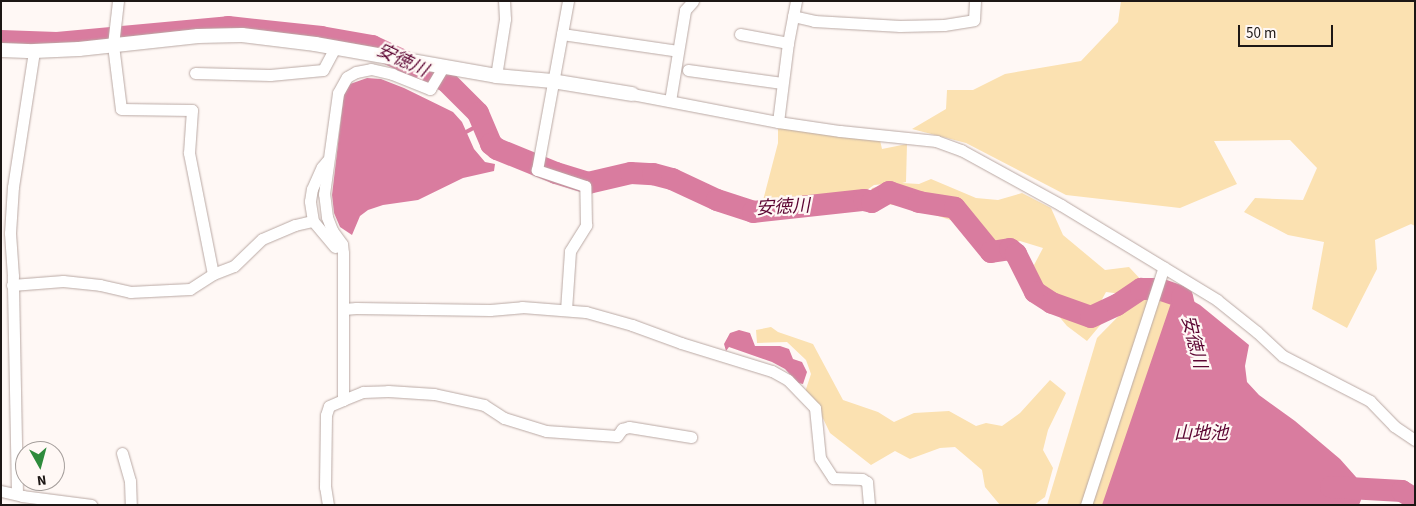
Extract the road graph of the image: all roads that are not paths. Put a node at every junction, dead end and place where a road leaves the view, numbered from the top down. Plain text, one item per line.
1 (118, 1) edge
2 (504, 1) edge
3 (568, 1) edge
4 (693, 1) edge
5 (796, 1) edge
6 (975, 1) edge
7 (793, 16) junction
8 (562, 34) junction
9 (740, 34) dead end
10 (788, 43) junction
11 (113, 45) junction
12 (335, 47) junction
13 (1, 50) edge
14 (34, 51) junction
15 (678, 52) junction
16 (443, 66) junction
17 (688, 70) dead end
18 (195, 73) dead end
19 (496, 76) junction
20 (552, 81) junction
21 (782, 84) junction
22 (632, 94) joint
23 (670, 101) junction
24 (778, 122) junction
25 (328, 160) junction
26 (313, 221) junction
27 (343, 253) junction
28 (1164, 267) junction
29 (213, 274) junction
30 (12, 285) junction
31 (6, 308) edge
32 (344, 309) junction
33 (566, 310) junction
34 (343, 400) junction
35 (691, 437) dead end
36 (1415, 440) edge
37 (122, 452) dead end
38 (1, 491) edge
39 (20, 498) edge
40 (91, 505) edge
41 (131, 505) edge
42 (328, 505) edge
43 (869, 505) edge
44 (1086, 505) edge

1 - 11 street
2 - 19 street
3 - 8 street
4 - 15 street
5 - 7 street
6 - 7 street
7 - 10 street
8 - 15 street
8 - 20 street
9 - 10 street
10 - 21 street
11 - 12 street
11 - 14 street
11 - 29 street
12 - 16 street
12 - 18 street
13 - 14 street
14 - 30 street
15 - 23 street
16 - 19 street
16 - 25 street
17 - 21 street
19 - 20 street
20 - 22 street
20 - 33 street
21 - 24 street
22 - 23 street
23 - 24 street
24 - 28 street
25 - 26 street
25 - 27 street
26 - 27 street
26 - 29 street
27 - 32 street
28 - 36 street
28 - 44 street
29 - 30 street
30 - 31 street
31 - 39 street
32 - 33 street
32 - 34 street
33 - 43 street
34 - 35 street
34 - 42 street
37 - 41 street
38 - 39 street
39 - 40 street

